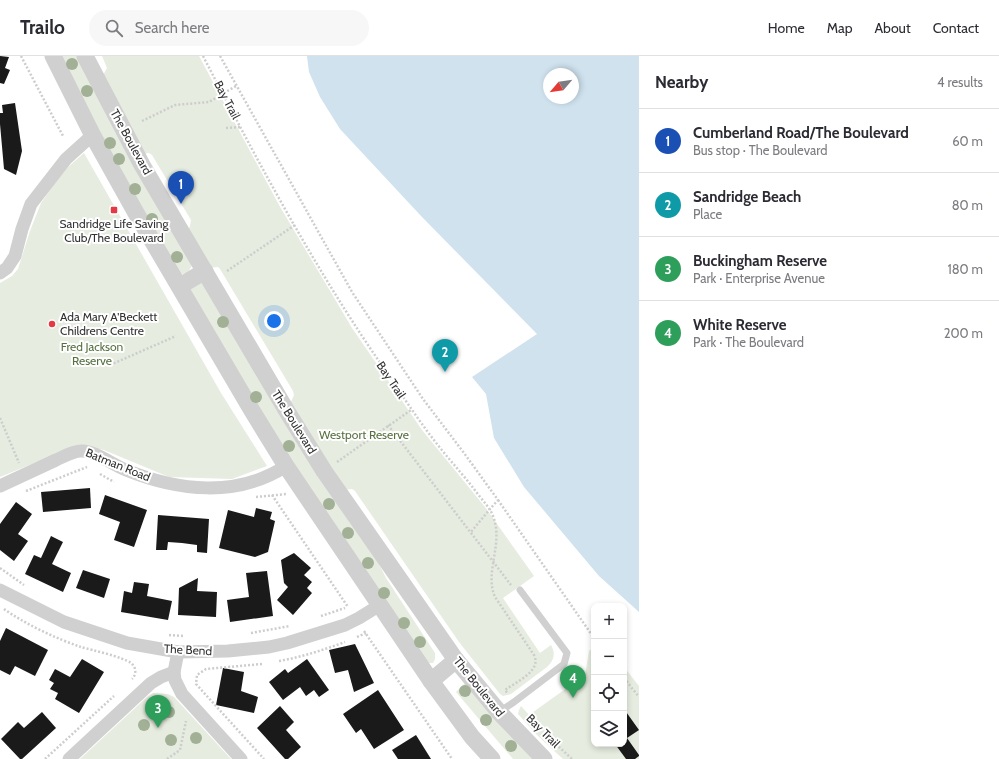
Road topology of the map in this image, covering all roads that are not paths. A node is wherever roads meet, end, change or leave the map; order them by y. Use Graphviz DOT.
graph roads {
  1 [pos="52,56"];
  2 [pos="85,56"];
  3 [pos="93,136"];
  4 [pos="205,271"];
  5 [pos="0,274"];
  6 [pos="180,286"];
  7 [pos="286,466"];
  8 [pos="0,486"];
  9 [pos="0,590"];
  10 [pos="518,590"];
  11 [pos="380,605"];
  12 [pos="178,652"];
  13 [pos="456,660"];
  14 [pos="174,672"];
  15 [pos="431,681"];
  16 [pos="499,712"];
  17 [pos="487,756"];
  18 [pos="69,759"];
  19 [pos="241,759"];
  20 [pos="544,759"];
  1 -- 3 [label="street"];
  2 -- 4 [label="street, The Boulevard"];
  3 -- 5 [label="street"];
  3 -- 6 [label="street"];
  4 -- 6 [label="street"];
  4 -- 13 [label="street, The Boulevard"];
  6 -- 7 [label="street"];
  7 -- 8 [label="street, Batman Road"];
  7 -- 11 [label="street"];
  9 -- 12 [label="street, The Bend"];
  10 -- 16 [label="lane"];
  11 -- 12 [label="street, The Bend"];
  11 -- 15 [label="street"];
  12 -- 14 [label="street"];
  13 -- 15 [label="street"];
  13 -- 16 [label="street, The Boulevard"];
  14 -- 18 [label="street"];
  14 -- 19 [label="street"];
  15 -- 17 [label="street"];
  16 -- 20 [label="street, The Boulevard"];
}
